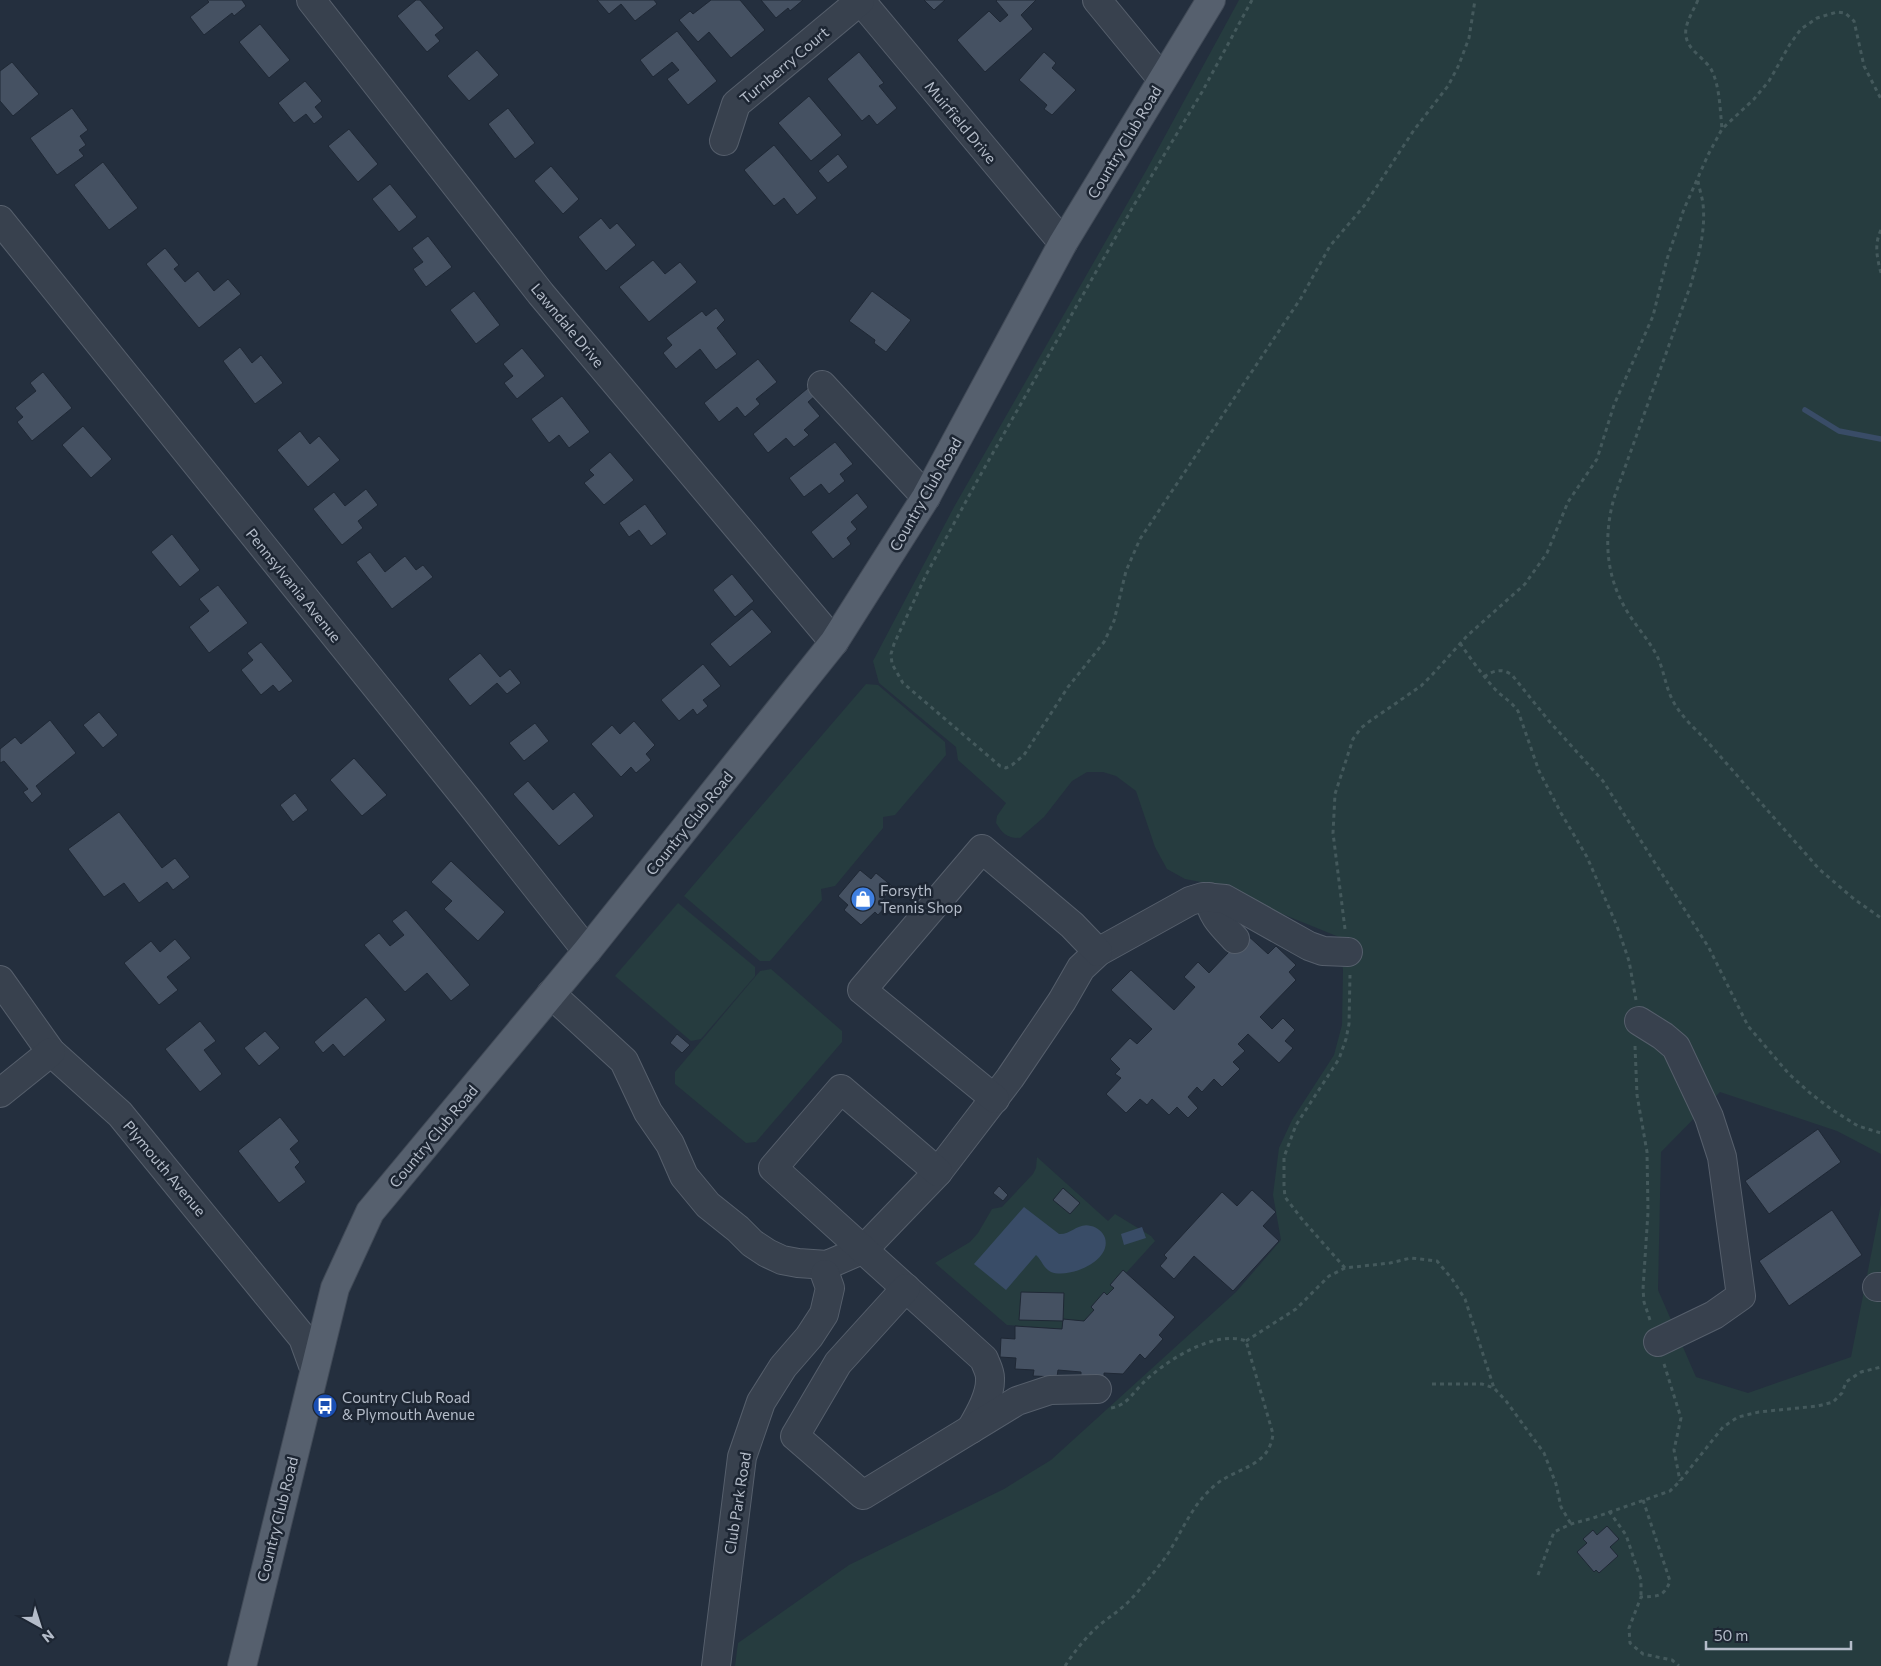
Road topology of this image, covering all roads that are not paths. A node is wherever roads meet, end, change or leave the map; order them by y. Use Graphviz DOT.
graph roads {
  1 [pos="311,0"];
  2 [pos="860,0"];
  3 [pos="1097,0"];
  4 [pos="1211,0"];
  5 [pos="1162,80"];
  6 [pos="724,140"];
  7 [pos="0,220"];
  8 [pos="1063,243"];
  9 [pos="822,385"];
  10 [pos="926,497"];
  11 [pos="834,642"];
  12 [pos="1210,897"];
  13 [pos="1235,939"];
  14 [pos="587,951"];
  15 [pos="1098,952"];
  16 [pos="1348,952"];
  17 [pos="0,980"];
  18 [pos="550,994"];
  19 [pos="1638,1022"];
  20 [pos="51,1052"];
  21 [pos="0,1093"];
  22 [pos="995,1099"];
  23 [pos="938,1172"];
  24 [pos="864,1249"];
  25 [pos="826,1269"];
  26 [pos="906,1288"];
  27 [pos="1658,1342"];
  28 [pos="314,1368"];
  29 [pos="1102,1399"];
  30 [pos="971,1429"];
  31 [pos="242,1666"];
  32 [pos="716,1666"];
  1 -- 11 [label="street, Lawndale Drive"];
  2 -- 6 [label="street, Turnberry Court"];
  2 -- 8 [label="street, Muirfield Drive"];
  3 -- 5 [label="street"];
  4 -- 5 [label="main road, Country Club Road"];
  5 -- 8 [label="main road, Country Club Road"];
  7 -- 14 [label="street, Pennsylvania Avenue"];
  8 -- 10 [label="main road, Country Club Road"];
  9 -- 10 [label="street"];
  10 -- 11 [label="main road, Country Club Road"];
  11 -- 14 [label="main road, Country Club Road"];
  12 -- 13 [label="street"];
  12 -- 15 [label="street"];
  12 -- 16 [label="street"];
  14 -- 18 [label="main road, Country Club Road"];
  15 -- 22 [label="street"];
  15 -- 22 [label="street"];
  17 -- 20 [label="street, Plymouth Avenue"];
  18 -- 25 [label="street"];
  18 -- 28 [label="main road, Country Club Road"];
  19 -- 27 [label="street"];
  20 -- 21 [label="street"];
  20 -- 28 [label="street, Plymouth Avenue"];
  22 -- 23 [label="street"];
  23 -- 24 [label="street"];
  23 -- 24 [label="street"];
  24 -- 25 [label="street"];
  24 -- 26 [label="street"];
  25 -- 32 [label="street, Club Park Road"];
  26 -- 30 [label="street"];
  26 -- 30 [label="street"];
  28 -- 31 [label="main road, Country Club Road"];
  29 -- 30 [label="street"];
}
